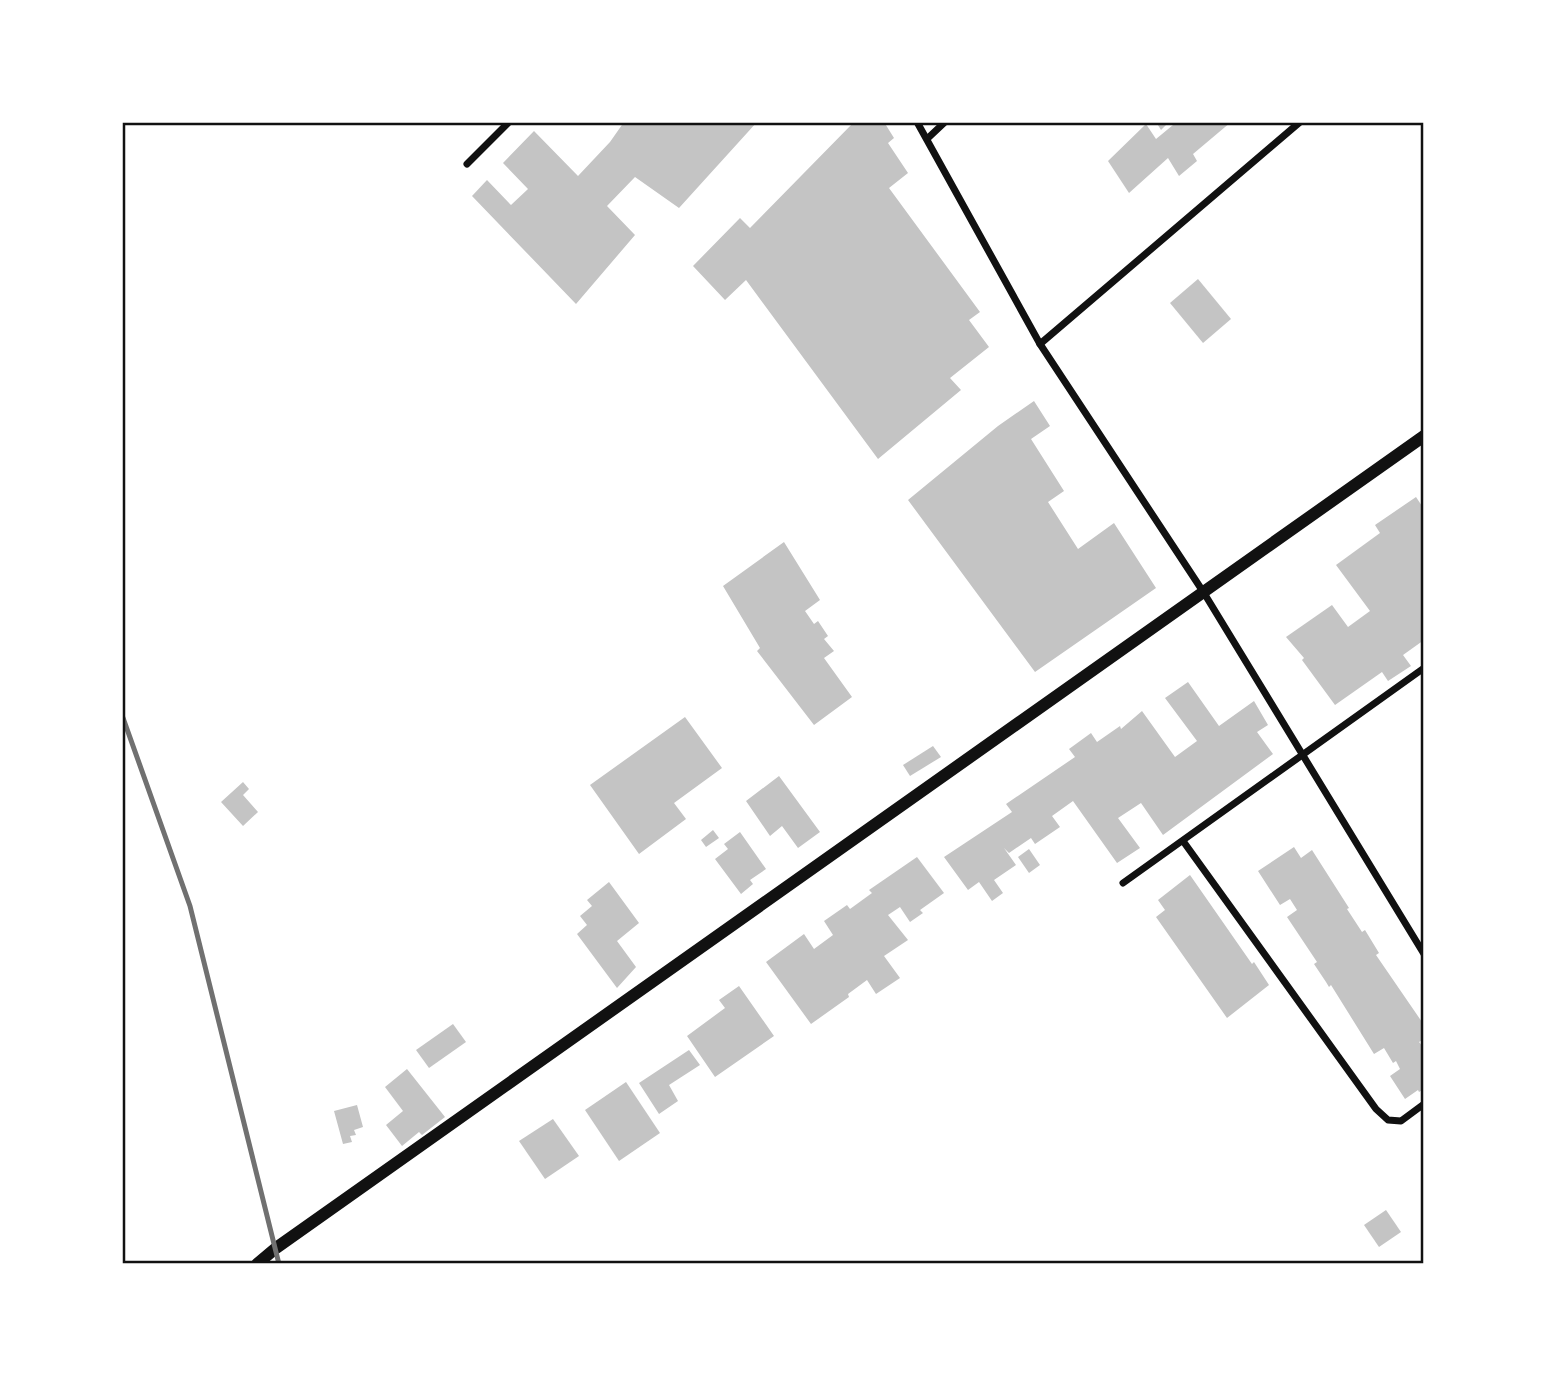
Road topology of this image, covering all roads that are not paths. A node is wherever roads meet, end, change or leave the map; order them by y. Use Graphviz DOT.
graph roads {
  1 [pos="509,122"];
  2 [pos="917,122"];
  3 [pos="944,122"];
  4 [pos="1300,122"];
  5 [pos="928,138"];
  6 [pos="467,164"];
  7 [pos="1040,344"];
  8 [pos="1423,436"];
  9 [pos="1203,593"];
  10 [pos="1423,668"];
  11 [pos="1304,755"];
  12 [pos="1183,841"];
  13 [pos="1123,883"];
  14 [pos="1423,954"];
  15 [pos="1423,1104"];
  16 [pos="257,1264"];
  1 -- 6 [label="street"];
  2 -- 5 [label="street"];
  3 -- 5 [label="street"];
  4 -- 7 [label="street"];
  5 -- 7 [label="street"];
  7 -- 9 [label="street"];
  8 -- 9 [label="street"];
  9 -- 11 [label="street"];
  9 -- 16 [label="street"];
  10 -- 11 [label="street"];
  11 -- 12 [label="street"];
  11 -- 14 [label="street"];
  12 -- 13 [label="street"];
  12 -- 15 [label="street"];
}
